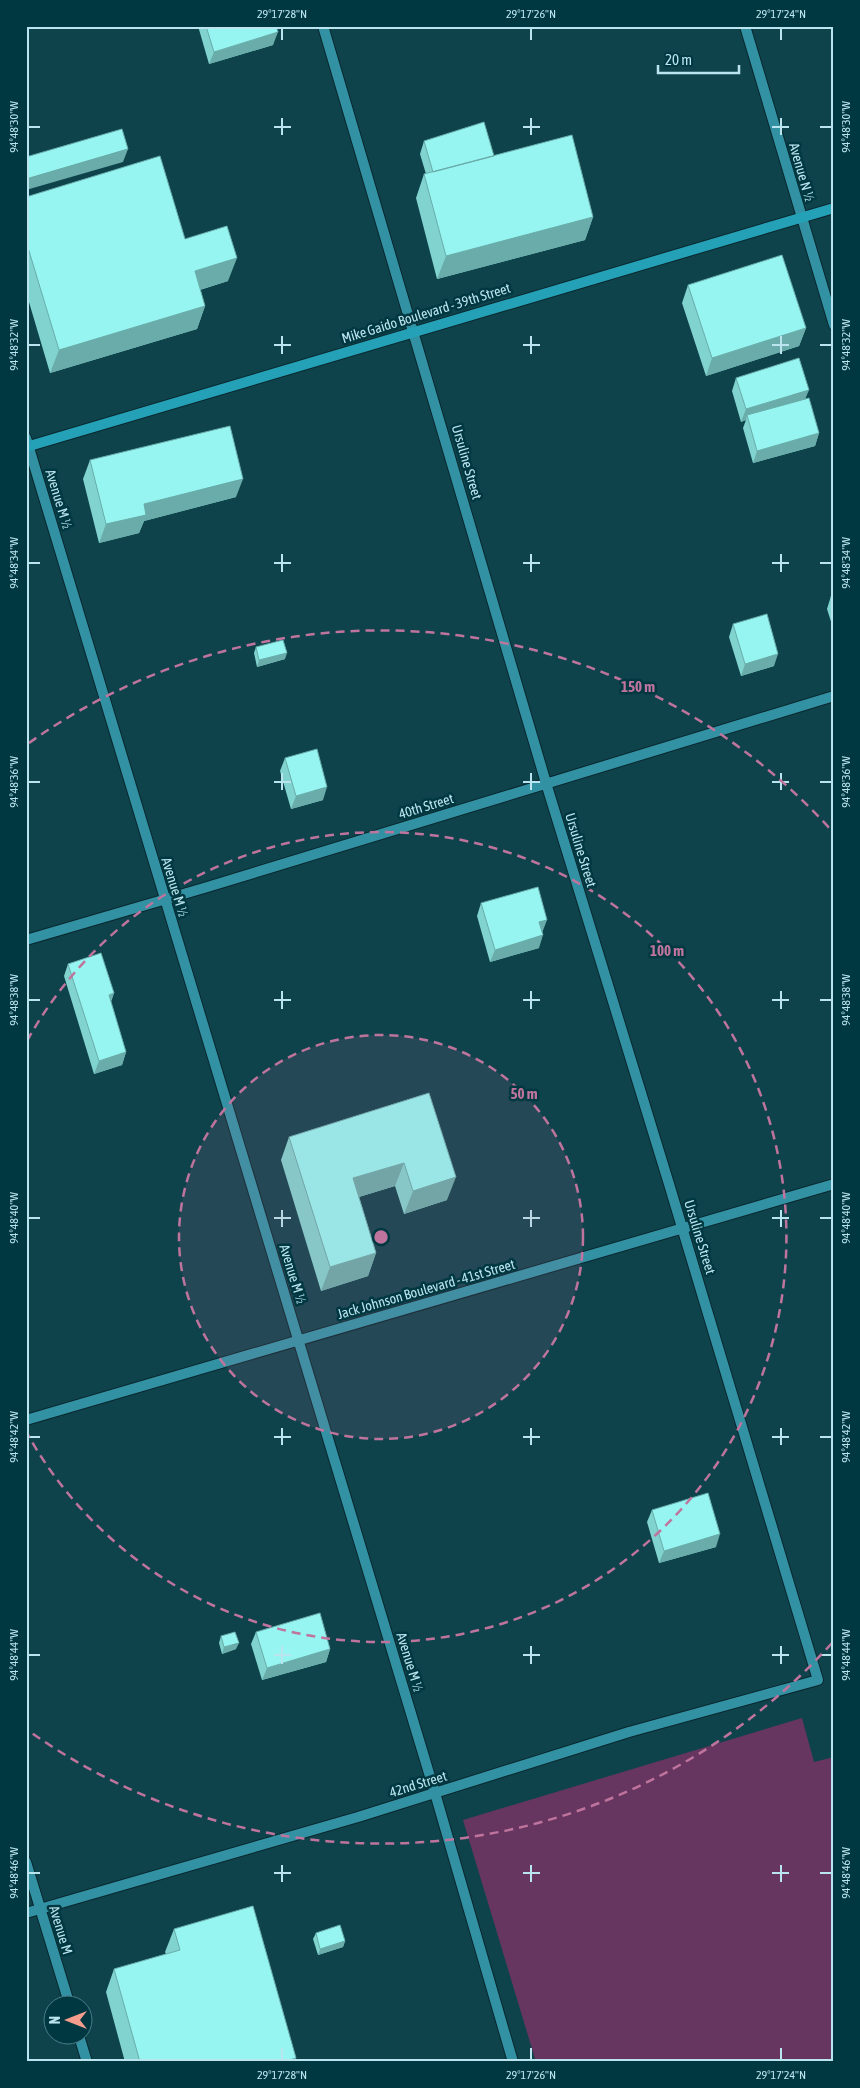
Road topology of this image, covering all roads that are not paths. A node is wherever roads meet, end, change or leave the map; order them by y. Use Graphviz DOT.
graph roads {
  1 [pos="323,26"];
  2 [pos="745,26"];
  3 [pos="834,208"];
  4 [pos="801,218"];
  5 [pos="834,325"];
  6 [pos="414,331"];
  7 [pos="27,444"];
  8 [pos="834,696"];
  9 [pos="546,783"];
  10 [pos="164,900"];
  11 [pos="26,940"];
  12 [pos="834,1184"];
  13 [pos="683,1228"];
  14 [pos="298,1340"];
  15 [pos="26,1420"];
  16 [pos="818,1680"];
  17 [pos="435,1793"];
  18 [pos="26,1862"];
  19 [pos="41,1909"];
  20 [pos="26,1913"];
  21 [pos="67,1996"];
  22 [pos="82,2046"];
  23 [pos="87,2062"];
  24 [pos="513,2062"];
  1 -- 6 [label="street, Ursuline Street"];
  2 -- 4 [label="street, Avenue N ½"];
  3 -- 4 [label="main road, Mike Gaido Boulevard - 39th Street"];
  4 -- 5 [label="street, Avenue N ½"];
  4 -- 6 [label="main road, Mike Gaido Boulevard - 39th Street"];
  6 -- 7 [label="main road, Mike Gaido Boulevard - 39th Street"];
  6 -- 9 [label="street, Ursuline Street"];
  7 -- 10 [label="street, Avenue M ½"];
  8 -- 9 [label="street, 40th Street"];
  9 -- 10 [label="street, 40th Street"];
  9 -- 13 [label="street, Ursuline Street"];
  10 -- 11 [label="street, 40th Street"];
  10 -- 14 [label="street, Avenue M ½"];
  12 -- 13 [label="street, Jack Johnson Boulevard - 41st Street"];
  13 -- 14 [label="street, Jack Johnson Boulevard - 41st Street"];
  13 -- 16 [label="street, Ursuline Street"];
  14 -- 15 [label="street, Jack Johnson Boulevard - 41st Street"];
  14 -- 17 [label="street, Avenue M ½"];
  16 -- 17 [label="street, 42nd Street"];
  17 -- 19 [label="street, 42nd Street"];
  17 -- 24 [label="street, Avenue M ½"];
  18 -- 19 [label="street, Avenue M"];
  19 -- 20 [label="street, 42nd Street"];
  19 -- 21 [label="street, Avenue M"];
  22 -- 23 [label="street"];
}
